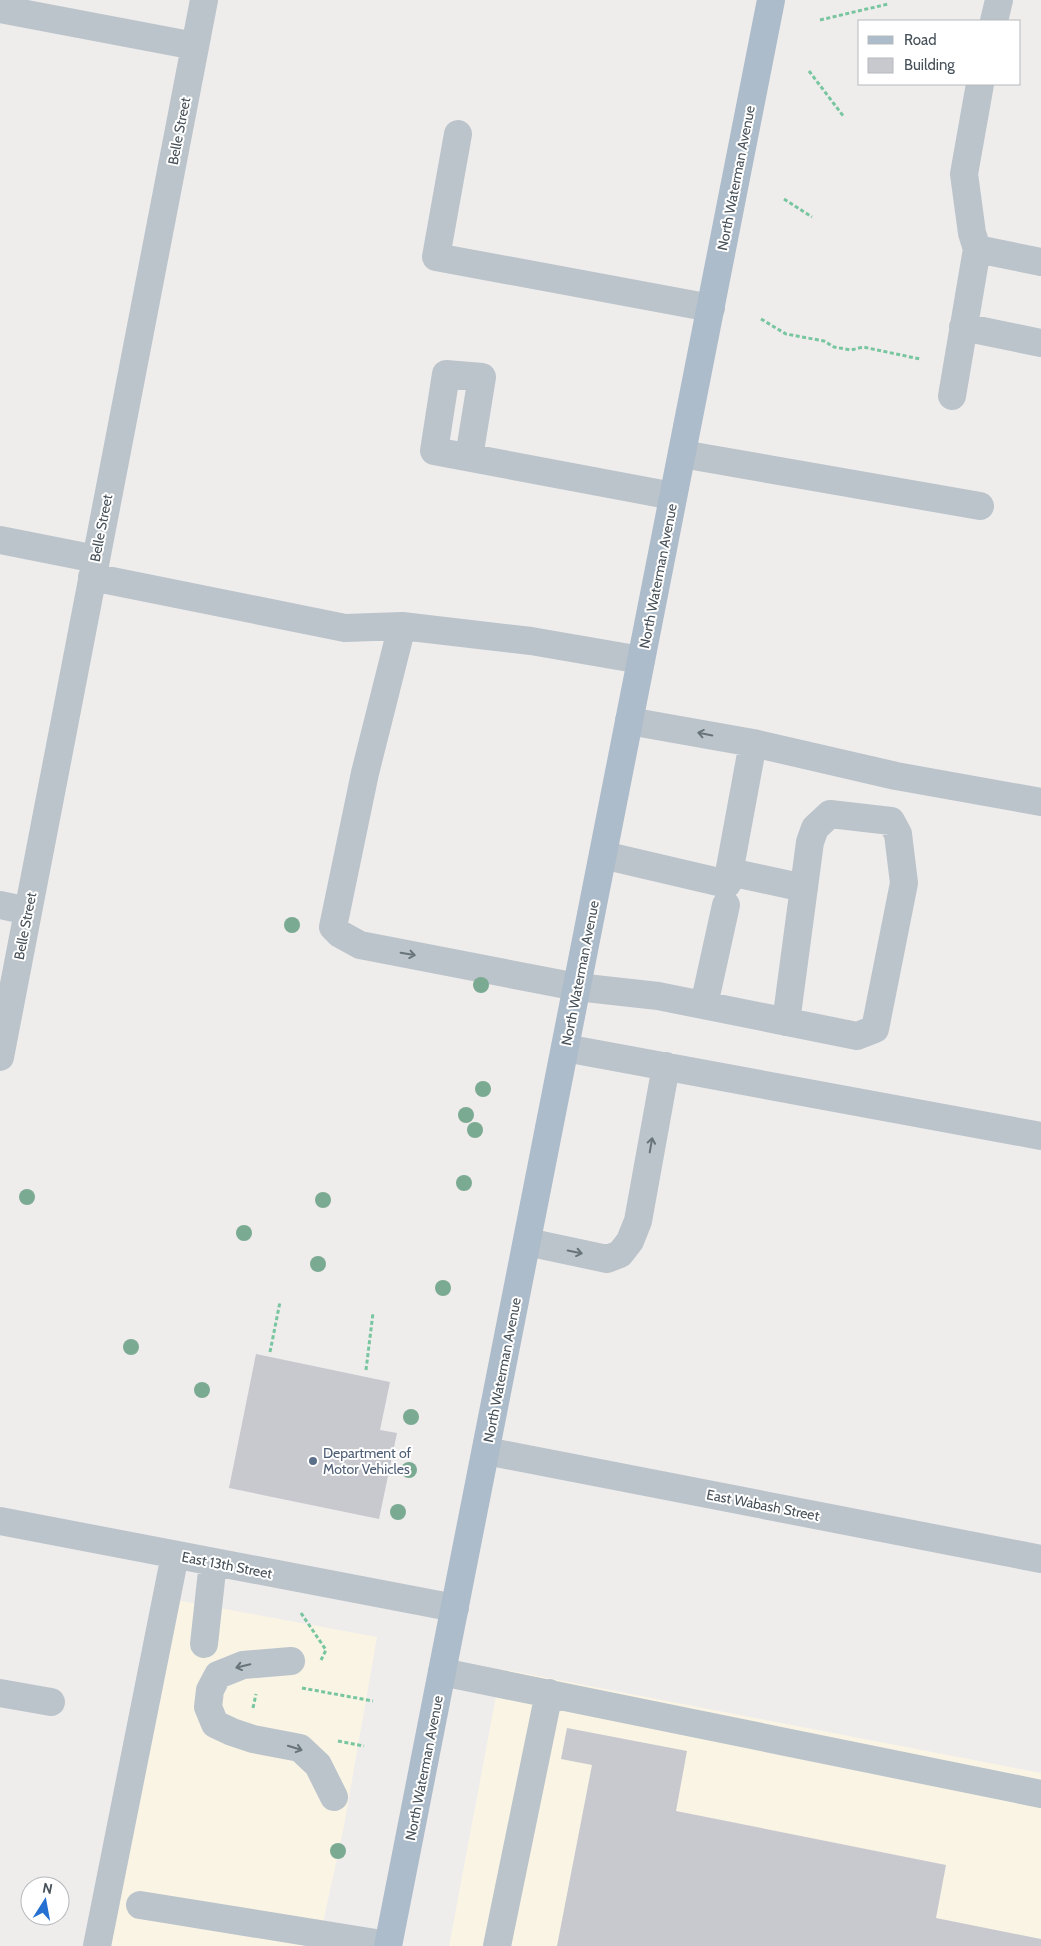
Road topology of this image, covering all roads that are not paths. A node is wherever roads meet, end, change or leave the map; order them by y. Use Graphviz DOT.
graph roads {
  1 [pos="204,0"];
  2 [pos="771,0"];
  3 [pos="999,0"];
  4 [pos="0,9"];
  5 [pos="994,20"];
  6 [pos="195,46"];
  7 [pos="980,85"];
  8 [pos="458,134"];
  9 [pos="977,249"];
  10 [pos="1041,262"];
  11 [pos="710,308"];
  12 [pos="963,327"];
  13 [pos="1041,343"];
  14 [pos="952,396"];
  15 [pos="682,454"];
  16 [pos="469,458"];
  17 [pos="674,496"];
  18 [pos="980,506"];
  19 [pos="0,540"];
  20 [pos="94,568"];
  21 [pos="402,626"];
  22 [pos="641,660"];
  23 [pos="629,721"];
  24 [pos="753,743"];
  25 [pos="1041,802"];
  26 [pos="603,855"];
  27 [pos="730,872"];
  28 [pos="804,888"];
  29 [pos="0,905"];
  30 [pos="726,905"];
  31 [pos="28,911"];
  32 [pos="577,987"];
  33 [pos="704,1005"];
  34 [pos="786,1022"];
  35 [pos="565,1048"];
  36 [pos="0,1057"];
  37 [pos="666,1066"];
  38 [pos="1041,1136"];
  39 [pos="527,1242"];
  40 [pos="486,1451"];
  41 [pos="0,1521"];
  42 [pos="175,1555"];
  43 [pos="1041,1559"];
  44 [pos="213,1562"];
  45 [pos="455,1608"];
  46 [pos="204,1644"];
  47 [pos="442,1672"];
  48 [pos="293,1674"];
  49 [pos="0,1693"];
  50 [pos="549,1693"];
  51 [pos="51,1702"];
  52 [pos="1041,1794"];
  53 [pos="334,1797"];
  54 [pos="140,1905"];
  55 [pos="388,1945"];
  56 [pos="97,1946"];
  57 [pos="497,1946"];
  1 -- 6 [label="street, Belle Street"];
  2 -- 11 [label="main road, North Waterman Avenue"];
  3 -- 5 [label="street"];
  4 -- 6 [label="street"];
  6 -- 20 [label="street, Belle Street"];
  7 -- 9 [label="street"];
  8 -- 11 [label="street"];
  9 -- 10 [label="street"];
  9 -- 12 [label="street"];
  11 -- 15 [label="main road, North Waterman Avenue"];
  12 -- 13 [label="street"];
  12 -- 14 [label="street"];
  15 -- 17 [label="main road, North Waterman Avenue"];
  15 -- 18 [label="street"];
  16 -- 17 [label="street"];
  17 -- 22 [label="main road, North Waterman Avenue"];
  19 -- 20 [label="street"];
  20 -- 21 [label="street"];
  20 -- 31 [label="street, Belle Street"];
  21 -- 22 [label="street"];
  21 -- 32 [label="street, one-way"];
  22 -- 23 [label="main road, North Waterman Avenue"];
  24 -- 23 [label="street, one-way"];
  23 -- 26 [label="main road, North Waterman Avenue"];
  24 -- 25 [label="street"];
  24 -- 27 [label="street"];
  26 -- 27 [label="street"];
  26 -- 32 [label="main road, North Waterman Avenue"];
  27 -- 28 [label="street"];
  28 -- 34 [label="street"];
  28 -- 34 [label="street"];
  29 -- 31 [label="street"];
  30 -- 33 [label="street"];
  31 -- 36 [label="street, Belle Street"];
  32 -- 33 [label="street"];
  32 -- 35 [label="main road, North Waterman Avenue"];
  33 -- 34 [label="street"];
  35 -- 37 [label="street"];
  35 -- 39 [label="main road, North Waterman Avenue"];
  37 -- 38 [label="street"];
  39 -- 37 [label="street, one-way"];
  39 -- 40 [label="main road, North Waterman Avenue"];
  40 -- 43 [label="street, East Wabash Street"];
  40 -- 45 [label="main road, North Waterman Avenue"];
  41 -- 42 [label="street, East 13th Street"];
  42 -- 44 [label="street, East 13th Street"];
  42 -- 56 [label="street"];
  44 -- 45 [label="street, East 13th Street"];
  44 -- 46 [label="street"];
  45 -- 47 [label="main road, North Waterman Avenue"];
  47 -- 50 [label="street"];
  47 -- 55 [label="main road, North Waterman Avenue"];
  48 -- 53 [label="street, one-way"];
  49 -- 51 [label="street"];
  50 -- 52 [label="street"];
  50 -- 57 [label="street"];
  54 -- 55 [label="street"];
}
